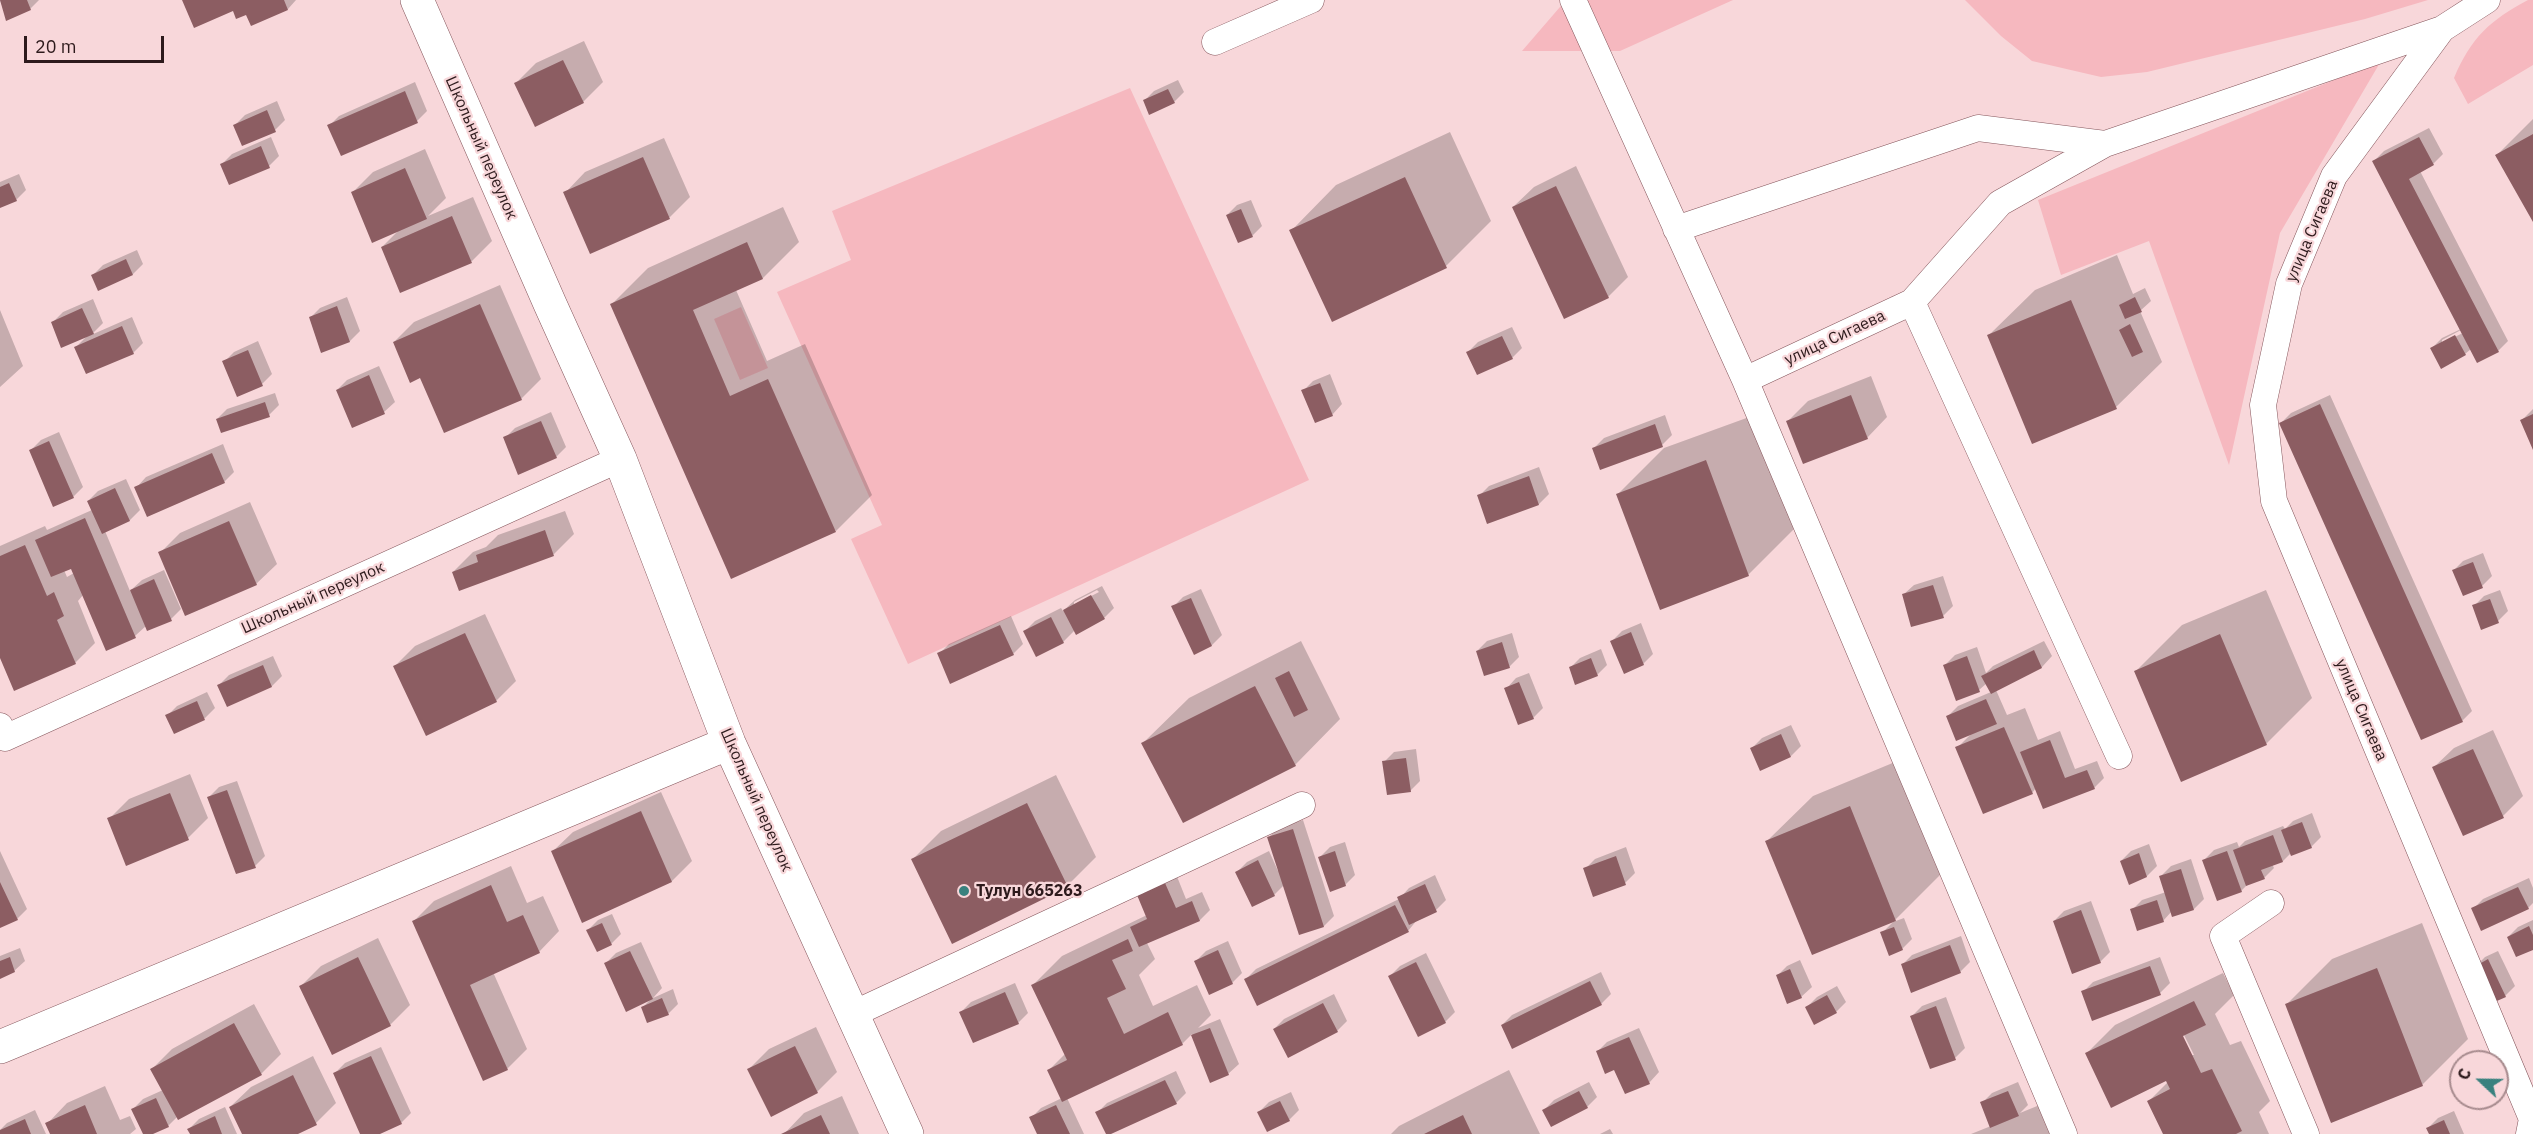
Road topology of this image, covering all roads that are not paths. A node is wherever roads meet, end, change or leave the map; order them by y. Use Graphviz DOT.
graph roads {
  1 [pos="417,0"];
  2 [pos="1311,0"];
  3 [pos="1573,0"];
  4 [pos="2487,0"];
  5 [pos="2442,29"];
  6 [pos="1215,42"];
  7 [pos="2105,144"];
  8 [pos="1676,229"];
  9 [pos="1912,302"];
  10 [pos="1745,380"];
  11 [pos="620,459"];
  12 [pos="3,732"];
  13 [pos="729,743"];
  14 [pos="2119,756"];
  15 [pos="1302,805"];
  16 [pos="2271,903"];
  17 [pos="853,1014"];
  18 [pos="0,1047"];
  19 [pos="907,1134"];
  20 [pos="2064,1134"];
  21 [pos="2306,1134"];
  22 [pos="2529,1134"];
  1 -- 11 [label="street, Школьный переулок"];
  2 -- 6 [label="lane"];
  3 -- 8 [label="lane"];
  4 -- 5 [label="lane"];
  5 -- 7 [label="lane, улица Сигаева"];
  5 -- 22 [label="lane, улица Сигаева"];
  7 -- 8 [label="lane"];
  7 -- 9 [label="lane, улица Сигаева"];
  8 -- 10 [label="lane"];
  9 -- 10 [label="lane, улица Сигаева"];
  9 -- 14 [label="lane"];
  10 -- 20 [label="lane"];
  11 -- 12 [label="lane, Школьный переулок"];
  11 -- 13 [label="street, Школьный переулок"];
  13 -- 17 [label="street, Школьный переулок"];
  13 -- 18 [label="street"];
  15 -- 17 [label="lane"];
  16 -- 21 [label="lane"];
  17 -- 19 [label="street, Школьный переулок"];
}
